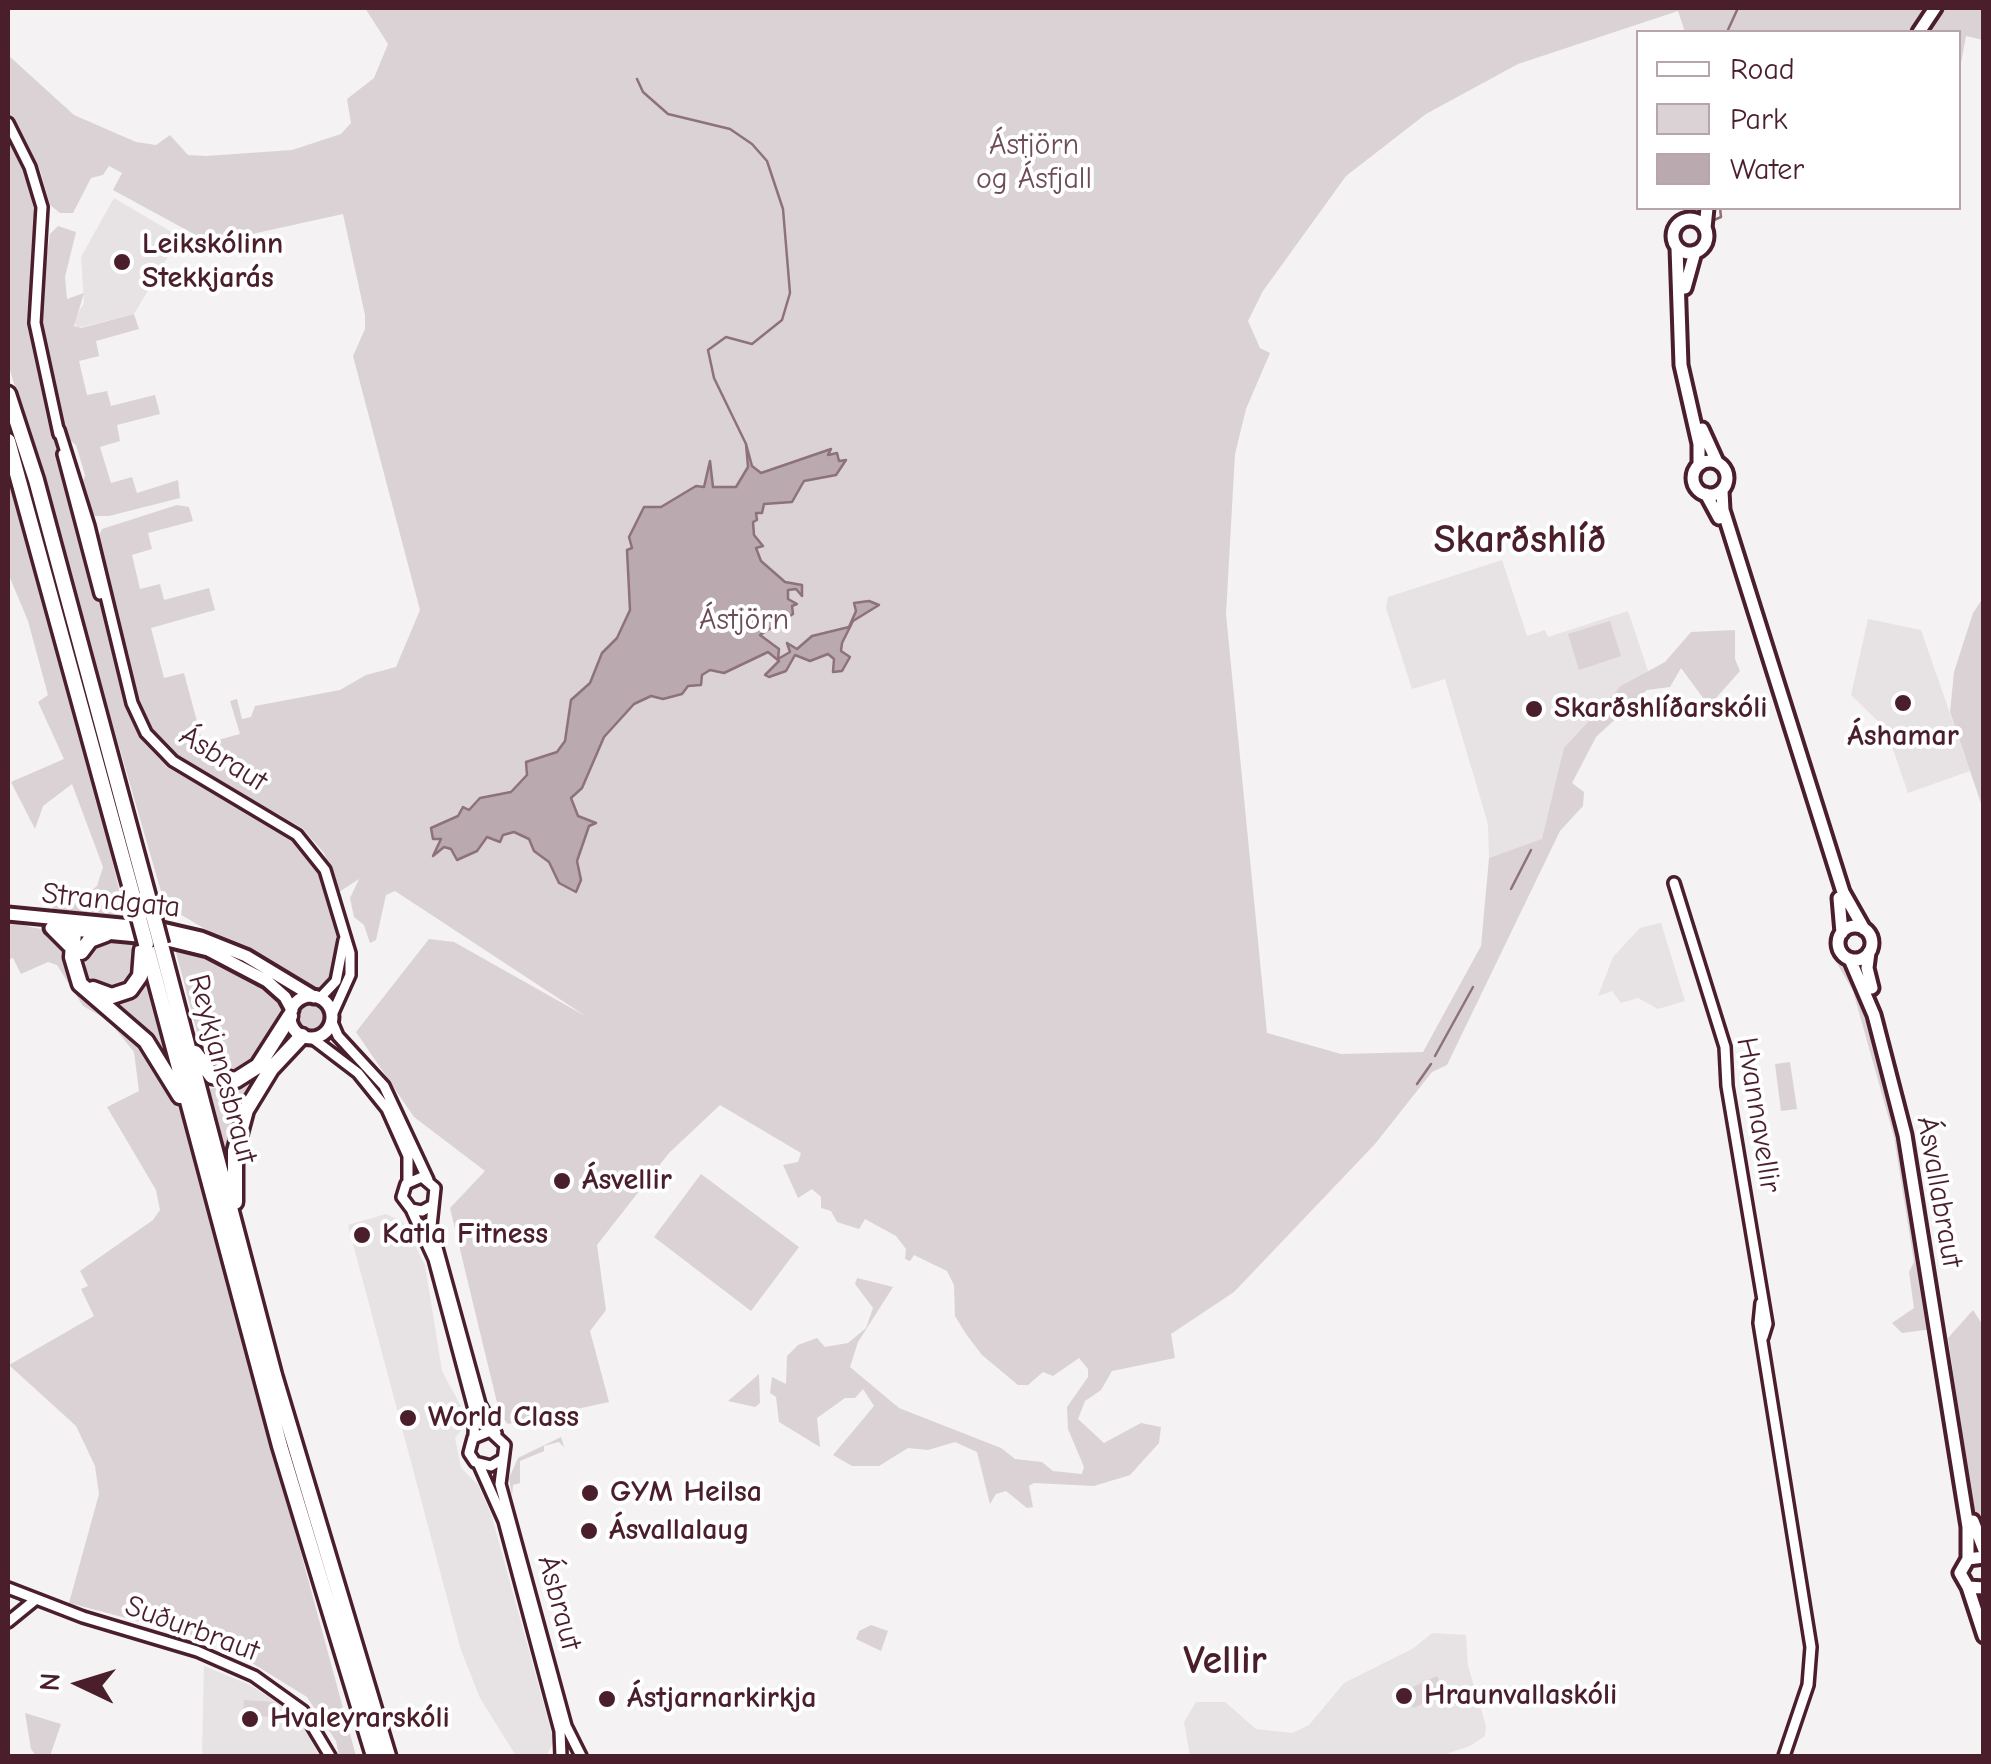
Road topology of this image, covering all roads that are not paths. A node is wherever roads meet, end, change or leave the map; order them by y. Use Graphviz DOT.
graph roads {
  1 [pos="1938,8"];
  2 [pos="1924,30"];
  3 [pos="8,122"];
  4 [pos="1692,210"];
  5 [pos="1707,210"];
  6 [pos="1682,220"];
  7 [pos="1706,228"];
  8 [pos="1677,248"];
  9 [pos="1696,252"];
  10 [pos="8,394"];
  11 [pos="8,441"];
  12 [pos="1717,462"];
  13 [pos="1698,465"];
  14 [pos="1722,491"];
  15 [pos="1706,494"];
  16 [pos="1674,882"];
  17 [pos="145,914"];
  18 [pos="8,916"];
  19 [pos="54,929"];
  20 [pos="1864,929"];
  21 [pos="344,930"];
  22 [pos="1842,933"];
  23 [pos="106,934"];
  24 [pos="78,938"];
  25 [pos="148,941"];
  26 [pos="1870,952"];
  27 [pos="1850,959"];
  28 [pos="317,997"];
  29 [pos="291,1014"];
  30 [pos="332,1018"];
  31 [pos="181,1022"];
  32 [pos="307,1037"];
  33 [pos="194,1123"];
  34 [pos="428,1180"];
  35 [pos="408,1182"];
  36 [pos="433,1205"];
  37 [pos="410,1209"];
  38 [pos="238,1233"];
  39 [pos="496,1433"];
  40 [pos="472,1438"];
  41 [pos="501,1460"];
  42 [pos="479,1465"];
  43 [pos="1984,1554"];
  44 [pos="1968,1559"];
  45 [pos="1968,1587"];
  46 [pos="8,1588"];
  47 [pos="1984,1588"];
  48 [pos="36,1600"];
  49 [pos="8,1622"];
  50 [pos="1984,1636"];
  51 [pos="330,1756"];
  52 [pos="374,1756"];
  53 [pos="388,1756"];
  54 [pos="563,1756"];
  55 [pos="581,1756"];
  56 [pos="1784,1756"];
  1 -- 2 [label="main road"];
  3 -- 21 [label="street, Ásbraut"];
  4 -- 6 [label="main road"];
  5 -- 7 [label="main road"];
  6 -- 7 [label="main road"];
  6 -- 8 [label="main road"];
  7 -- 9 [label="main road"];
  8 -- 9 [label="main road"];
  8 -- 13 [label="main road"];
  9 -- 12 [label="main road"];
  10 -- 17 [label="highway, Reykjanesbraut"];
  11 -- 17 [label="highway, Reykjanesbraut"];
  12 -- 13 [label="main road"];
  12 -- 14 [label="main road"];
  13 -- 15 [label="main road"];
  14 -- 15 [label="main road"];
  14 -- 20 [label="main road"];
  15 -- 22 [label="main road"];
  16 -- 56 [label="street, Hvannavellir"];
  17 -- 25 [label="highway, Reykjanesbraut, bridge"];
  17 -- 25 [label="highway, Reykjanesbraut, bridge"];
  18 -- 19 [label="main road, Strandgata"];
  18 -- 24 [label="main road, Strandgata"];
  19 -- 24 [label="highway"];
  20 -- 22 [label="main road"];
  20 -- 26 [label="main road"];
  21 -- 28 [label="street, Ásbraut"];
  21 -- 30 [label="street, Ásbraut"];
  22 -- 27 [label="main road"];
  23 -- 24 [label="highway"];
  23 -- 29 [label="main road, Strandgata"];
  24 -- 25 [label="highway"];
  24 -- 28 [label="main road, Strandgata"];
  24 -- 33 [label="highway"];
  25 -- 31 [label="highway, Reykjanesbraut"];
  25 -- 33 [label="highway, Reykjanesbraut"];
  26 -- 27 [label="main road"];
  26 -- 43 [label="main road, Ásvallabraut"];
  27 -- 44 [label="main road, Ásvallabraut"];
  28 -- 29 [label="main road"];
  28 -- 30 [label="main road"];
  29 -- 31 [label="highway"];
  29 -- 32 [label="main road"];
  30 -- 32 [label="main road"];
  30 -- 34 [label="street"];
  31 -- 38 [label="highway, Reykjanesbraut"];
  32 -- 35 [label="street"];
  32 -- 38 [label="highway"];
  33 -- 52 [label="highway, Reykjanesbraut"];
  34 -- 35 [label="street"];
  34 -- 36 [label="street"];
  35 -- 37 [label="street"];
  36 -- 37 [label="street"];
  36 -- 39 [label="street"];
  37 -- 40 [label="street"];
  38 -- 53 [label="highway, Reykjanesbraut"];
  39 -- 40 [label="street"];
  39 -- 41 [label="street"];
  40 -- 42 [label="street"];
  41 -- 42 [label="street"];
  41 -- 55 [label="street, Ásbraut"];
  42 -- 54 [label="street, Ásbraut"];
  43 -- 44 [label="main road"];
  44 -- 45 [label="main road, Ásvallabraut"];
  45 -- 47 [label="main road"];
  45 -- 50 [label="main road"];
  46 -- 48 [label="street, Suðurbraut"];
  48 -- 49 [label="street"];
  48 -- 51 [label="street, Suðurbraut"];
  54 -- 55 [label="street"];
}
